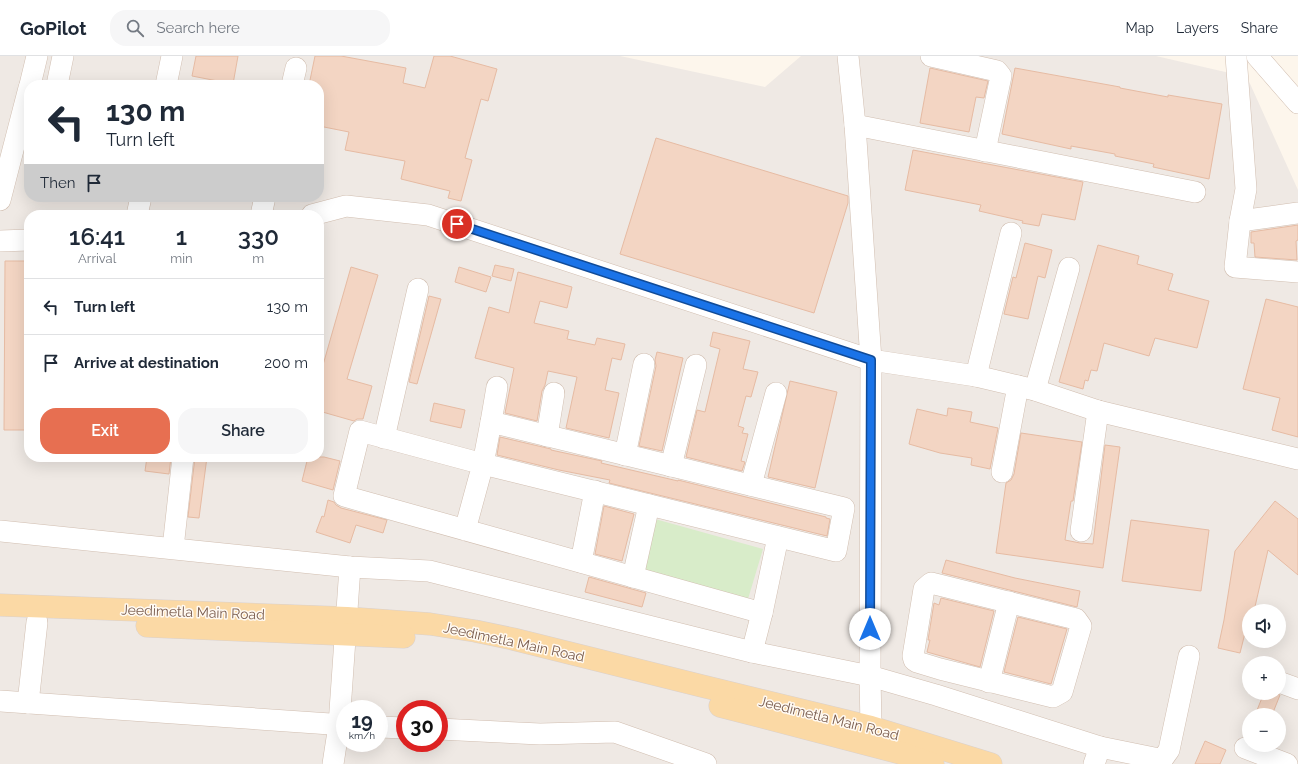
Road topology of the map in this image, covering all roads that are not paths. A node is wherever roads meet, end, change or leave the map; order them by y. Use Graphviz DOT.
graph roads {
  1 [pos="37,56"];
  2 [pos="63,56"];
  3 [pos="172,56"];
  4 [pos="848,56"];
  5 [pos="931,56"];
  6 [pos="1236,56"];
  7 [pos="1257,56"];
  8 [pos="31,80"];
  9 [pos="58,80"];
  10 [pos="167,80"];
  11 [pos="1298,103"];
  12 [pos="24,107"];
  13 [pos="855,125"];
  14 [pos="985,151"];
  15 [pos="1194,192"];
  16 [pos="0,200"];
  17 [pos="324,212"];
  18 [pos="1298,213"];
  19 [pos="1240,221"];
  20 [pos="1011,233"];
  21 [pos="24,240"];
  22 [pos="0,241"];
  23 [pos="1069,268"];
  24 [pos="1298,272"];
  25 [pos="418,289"];
  26 [pos="871,360"];
  27 [pos="644,364"];
  28 [pos="696,365"];
  29 [pos="976,376"];
  30 [pos="497,387"];
  31 [pos="1027,388"];
  32 [pos="554,393"];
  33 [pos="776,393"];
  34 [pos="1098,411"];
  35 [pos="491,422"];
  36 [pos="547,436"];
  37 [pos="384,438"];
  38 [pos="625,455"];
  39 [pos="1298,459"];
  40 [pos="182,462"];
  41 [pos="483,464"];
  42 [pos="671,466"];
  43 [pos="1002,472"];
  44 [pos="751,485"];
  45 [pos="595,491"];
  46 [pos="649,505"];
  47 [pos="465,530"];
  48 [pos="1081,530"];
  49 [pos="0,531"];
  50 [pos="778,536"];
  51 [pos="173,548"];
  52 [pos="581,562"];
  53 [pos="350,567"];
  54 [pos="633,577"];
  55 [pos="1009,602"];
  56 [pos="0,605"];
  57 [pos="762,613"];
  58 [pos="0,620"];
  59 [pos="37,622"];
  60 [pos="346,626"];
  61 [pos="752,652"];
  62 [pos="1189,656"];
  63 [pos="940,669"];
  64 [pos="870,676"];
  65 [pos="989,682"];
  66 [pos="1286,685"];
  67 [pos="1298,690"];
  68 [pos="936,695"];
  69 [pos="343,700"];
  70 [pos="0,701"];
  71 [pos="28,703"];
  72 [pos="336,725"];
  73 [pos="871,727"];
  74 [pos="448,729"];
  75 [pos="336,752"];
  76 [pos="1256,752"];
  77 [pos="1097,755"];
  78 [pos="902,759"];
  79 [pos="334,764"];
  80 [pos="706,764"];
  81 [pos="933,764"];
  82 [pos="991,764"];
  83 [pos="1287,764"];
  1 -- 8 [label="street"];
  2 -- 9 [label="street"];
  3 -- 10 [label="street"];
  4 -- 13 [label="street"];
  5 -- 14 [label="street"];
  6 -- 19 [label="street"];
  7 -- 11 [label="street"];
  12 -- 16 [label="street"];
  13 -- 14 [label="street"];
  13 -- 26 [label="street"];
  14 -- 15 [label="street"];
  17 -- 26 [label="street"];
  18 -- 19 [label="street"];
  19 -- 24 [label="street"];
  20 -- 29 [label="street"];
  21 -- 22 [label="street"];
  23 -- 31 [label="street"];
  25 -- 37 [label="street"];
  26 -- 29 [label="street"];
  26 -- 64 [label="street"];
  27 -- 38 [label="street"];
  28 -- 42 [label="street"];
  29 -- 31 [label="street"];
  30 -- 35 [label="street"];
  31 -- 34 [label="street"];
  31 -- 43 [label="street"];
  32 -- 36 [label="street"];
  33 -- 44 [label="street"];
  34 -- 39 [label="street"];
  34 -- 48 [label="street"];
  35 -- 36 [label="street"];
  35 -- 41 [label="street"];
  36 -- 38 [label="street"];
  37 -- 41 [label="street"];
  37 -- 47 [label="street"];
  38 -- 42 [label="street"];
  40 -- 51 [label="street"];
  41 -- 45 [label="street"];
  41 -- 47 [label="street"];
  42 -- 44 [label="street"];
  44 -- 50 [label="street"];
  45 -- 46 [label="street"];
  45 -- 52 [label="street"];
  46 -- 50 [label="street"];
  46 -- 54 [label="street"];
  47 -- 52 [label="street"];
  49 -- 51 [label="street"];
  50 -- 57 [label="street"];
  51 -- 53 [label="street"];
  52 -- 54 [label="street"];
  53 -- 60 [label="street"];
  53 -- 61 [label="street"];
  54 -- 57 [label="street"];
  55 -- 63 [label="street"];
  55 -- 65 [label="street"];
  55 -- 65 [label="street"];
  56 -- 60 [label="main road, Jeedimetla Main Road"];
  57 -- 61 [label="street"];
  58 -- 59 [label="main road, Jeedimetla Main Road"];
  59 -- 60 [label="main road, Jeedimetla Main Road"];
  59 -- 71 [label="street"];
  60 -- 69 [label="street"];
  60 -- 73 [label="main road, Jeedimetla Main Road"];
  60 -- 78 [label="main road, Jeedimetla Main Road"];
  61 -- 64 [label="street"];
  62 -- 77 [label="street"];
  63 -- 65 [label="street"];
  63 -- 68 [label="street"];
  64 -- 68 [label="street"];
  64 -- 73 [label="street"];
  66 -- 67 [label="street"];
  68 -- 77 [label="street"];
  70 -- 71 [label="street"];
  71 -- 72 [label="street"];
  73 -- 82 [label="main road, Jeedimetla Main Road"];
  74 -- 80 [label="street"];
  75 -- 79 [label="street"];
  76 -- 83 [label="street"];
  78 -- 81 [label="main road, Jeedimetla Main Road"];
}
